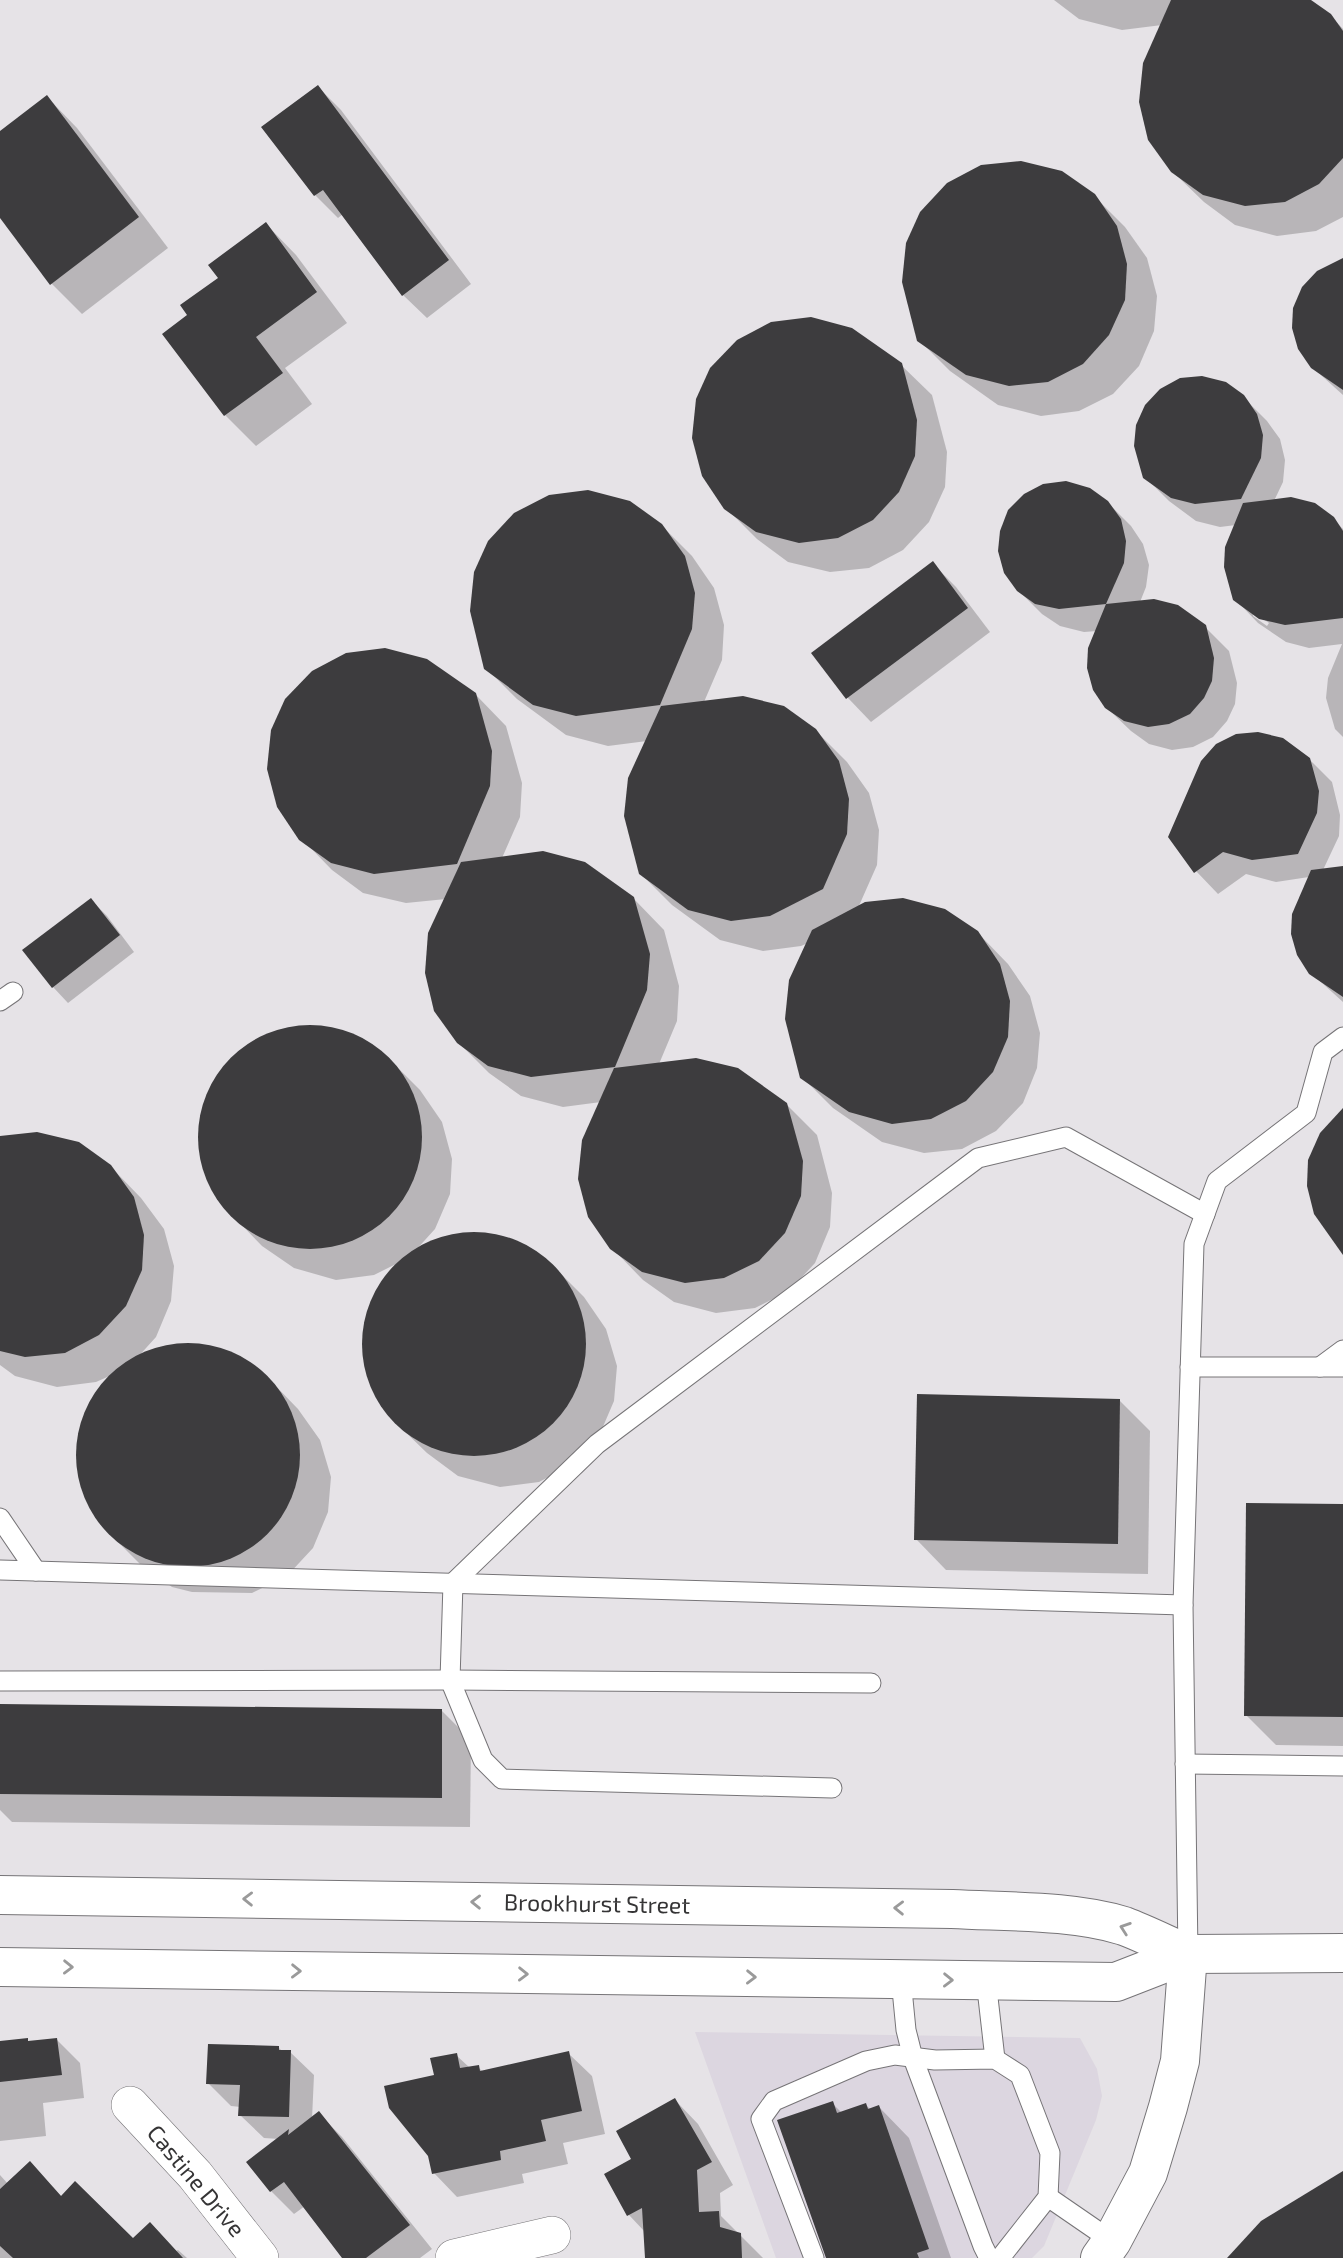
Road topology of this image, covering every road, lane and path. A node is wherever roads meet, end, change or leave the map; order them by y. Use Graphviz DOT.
graph roads {
  1 [pos="1343,1037"];
  2 [pos="1205,1214"];
  3 [pos="1343,1350"];
  4 [pos="1190,1367"];
  5 [pos="1321,1367"];
  6 [pos="1343,1367"];
  7 [pos="0,1518"];
  8 [pos="0,1570"];
  9 [pos="36,1571"];
  10 [pos="453,1583"];
  11 [pos="1183,1605"];
  12 [pos="450,1680"];
  13 [pos="0,1681"];
  14 [pos="871,1683"];
  15 [pos="1185,1764"];
  16 [pos="1343,1766"];
  17 [pos="832,1788"];
  18 [pos="0,1895"];
  19 [pos="1188,1954"];
  20 [pos="1343,1954"];
  21 [pos="0,1966"];
  22 [pos="901,1979"];
  23 [pos="986,1980"];
  24 [pos="913,2058"];
  25 [pos="995,2059"];
  26 [pos="130,2105"];
  27 [pos="1048,2197"];
  28 [pos="552,2235"];
  29 [pos="1106,2250"];
  30 [pos="260,2258"];
  31 [pos="454,2258"];
  32 [pos="814,2258"];
  33 [pos="989,2258"];
  34 [pos="1000,2258"];
  1 -- 2 [label="lane"];
  2 -- 4 [label="lane"];
  2 -- 10 [label="lane"];
  3 -- 5 [label="lane"];
  4 -- 5 [label="lane"];
  4 -- 11 [label="lane"];
  5 -- 6 [label="lane"];
  7 -- 9 [label="lane"];
  8 -- 9 [label="lane"];
  9 -- 10 [label="lane"];
  10 -- 11 [label="lane"];
  10 -- 12 [label="lane"];
  11 -- 15 [label="lane"];
  12 -- 13 [label="lane"];
  12 -- 14 [label="lane"];
  12 -- 17 [label="lane"];
  15 -- 16 [label="lane"];
  15 -- 19 [label="lane"];
  19 -- 18 [label="main road, Brookhurst Street, one-way"];
  19 -- 20 [label="main road, Brookhurst Street"];
  19 -- 23 [label="main road, Brookhurst Street"];
  19 -- 29 [label="main road"];
  21 -- 22 [label="main road, Brookhurst Street, one-way"];
  22 -- 23 [label="main road, Brookhurst Street, one-way"];
  22 -- 24 [label="lane"];
  23 -- 25 [label="lane"];
  24 -- 25 [label="lane"];
  24 -- 32 [label="lane"];
  24 -- 33 [label="lane"];
  25 -- 27 [label="lane"];
  26 -- 30 [label="street, Castine Drive"];
  27 -- 29 [label="lane"];
  27 -- 34 [label="lane"];
  28 -- 31 [label="street"];
}
